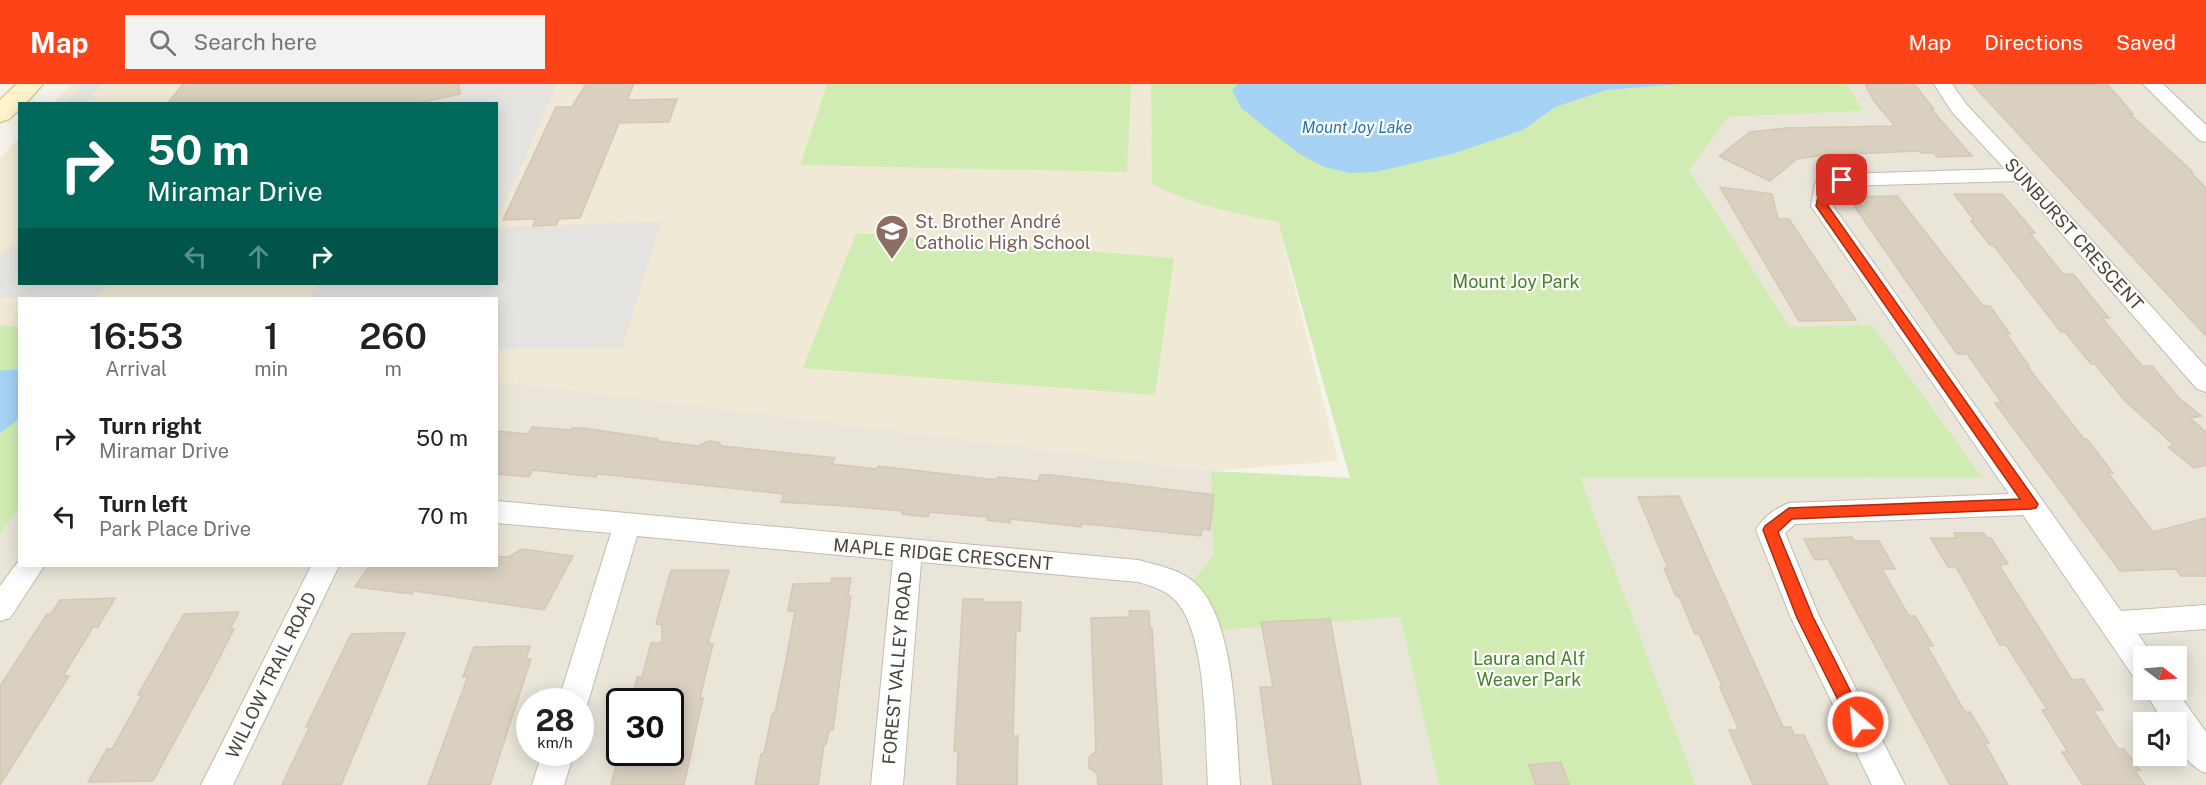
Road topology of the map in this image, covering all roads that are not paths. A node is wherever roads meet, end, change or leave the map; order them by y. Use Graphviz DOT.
graph roads {
  1 [pos="31,84"];
  2 [pos="1943,84"];
  3 [pos="2152,84"];
  4 [pos="0,114"];
  5 [pos="2206,136"];
  6 [pos="2022,175"];
  7 [pos="2206,383"];
  8 [pos="2031,504"];
  9 [pos="498,512"];
  10 [pos="627,525"];
  11 [pos="908,550"];
  12 [pos="29,567"];
  13 [pos="325,567"];
  14 [pos="0,609"];
  15 [pos="2206,617"];
  16 [pos="2114,624"];
  17 [pos="2133,651"];
  18 [pos="577,688"];
  19 [pos="2166,700"];
  20 [pos="2206,758"];
  21 [pos="554,766"];
  22 [pos="218,785"];
  23 [pos="548,785"];
  24 [pos="887,785"];
  25 [pos="1224,785"];
  26 [pos="1889,785"];
  1 -- 4 [label="main road"];
  2 -- 6 [label="street, SUNBURST CRESCENT"];
  3 -- 5 [label="street"];
  6 -- 7 [label="street, SUNBURST CRESCENT"];
  6 -- 8 [label="street"];
  8 -- 16 [label="street"];
  8 -- 26 [label="street"];
  9 -- 10 [label="street, MAPLE RIDGE CRESCENT"];
  10 -- 11 [label="street, MAPLE RIDGE CRESCENT"];
  10 -- 18 [label="street"];
  11 -- 24 [label="street, FOREST VALLEY ROAD"];
  11 -- 25 [label="street, MAPLE RIDGE CRESCENT"];
  12 -- 14 [label="street"];
  13 -- 22 [label="street, WILLOW TRAIL ROAD"];
  15 -- 16 [label="street"];
  16 -- 17 [label="street"];
  19 -- 20 [label="street"];
  21 -- 23 [label="street"];
}
